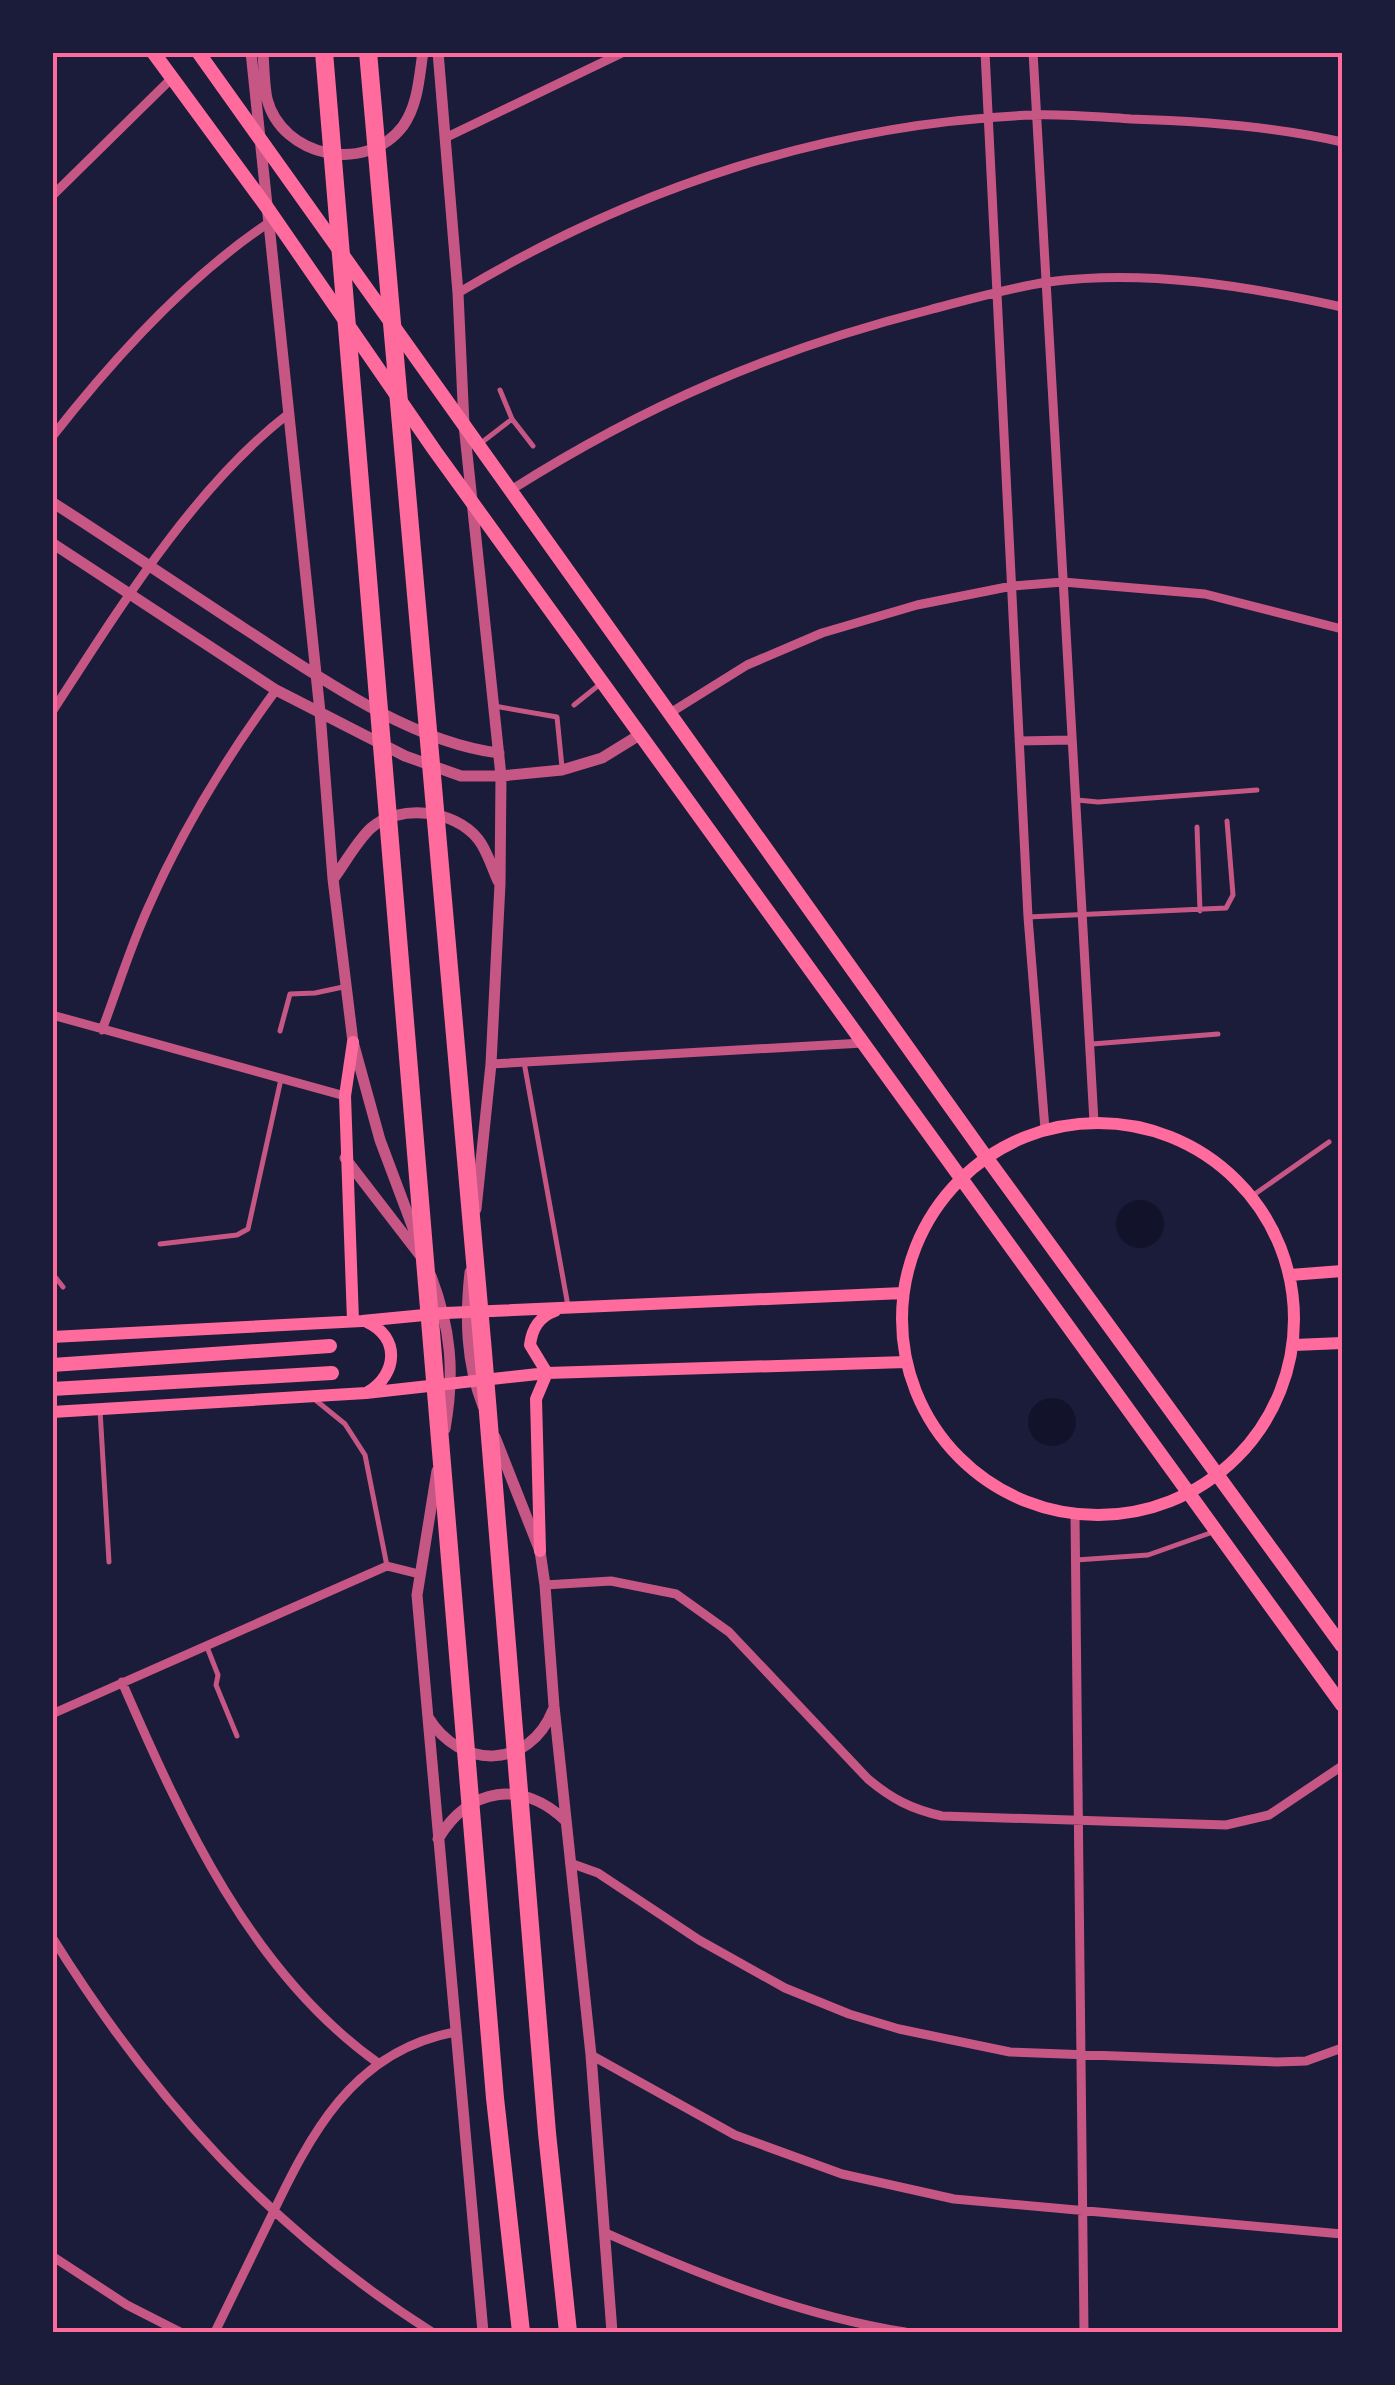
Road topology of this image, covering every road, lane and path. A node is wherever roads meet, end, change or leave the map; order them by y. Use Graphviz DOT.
graph roads {
  1 [pos="153,52"];
  2 [pos="198,52"];
  3 [pos="251,52"];
  4 [pos="263,52"];
  5 [pos="324,52"];
  6 [pos="368,52"];
  7 [pos="422,52"];
  8 [pos="438,52"];
  9 [pos="624,52"];
  10 [pos="985,52"];
  11 [pos="1034,52"];
  12 [pos="172,78"];
  13 [pos="1037,115"];
  14 [pos="989,118"];
  15 [pos="259,137"];
  16 [pos="445,138"];
  17 [pos="1342,142"];
  18 [pos="52,196"];
  19 [pos="266,206"];
  20 [pos="267,224"];
  21 [pos="1047,282"];
  22 [pos="458,293"];
  23 [pos="996,294"];
  24 [pos="1342,306"];
  25 [pos="500,390"];
  26 [pos="288,414"];
  27 [pos="512,419"];
  28 [pos="464,425"];
  29 [pos="52,437"];
  30 [pos="478,444"];
  31 [pos="532,446"];
  32 [pos="511,490"];
  33 [pos="52,502"];
  34 [pos="473,503"];
  35 [pos="52,543"];
  36 [pos="151,567"];
  37 [pos="1063,582"];
  38 [pos="1012,586"];
  39 [pos="132,595"];
  40 [pos="1342,628"];
  41 [pos="315,674"];
  42 [pos="602,682"];
  43 [pos="276,690"];
  44 [pos="574,704"];
  45 [pos="492,706"];
  46 [pos="52,712"];
  47 [pos="320,712"];
  48 [pos="670,714"];
  49 [pos="640,734"];
  50 [pos="1019,740"];
  51 [pos="1071,740"];
  52 [pos="498,753"];
  53 [pos="562,770"];
  54 [pos="501,776"];
  55 [pos="1257,790"];
  56 [pos="1074,800"];
  57 [pos="1227,822"];
  58 [pos="1196,827"];
  59 [pos="334,879"];
  60 [pos="500,884"];
  61 [pos="1200,911"];
  62 [pos="1080,914"];
  63 [pos="1028,917"];
  64 [pos="346,987"];
  65 [pos="52,1014"];
  66 [pos="102,1030"];
  67 [pos="280,1031"];
  68 [pos="1218,1034"];
  69 [pos="353,1042"];
  70 [pos="865,1043"];
  71 [pos="1089,1044"];
  72 [pos="524,1062"];
  73 [pos="491,1064"];
  74 [pos="281,1079"];
  75 [pos="345,1096"];
  76 [pos="1094,1122"];
  77 [pos="1045,1129"];
  78 [pos="1329,1142"];
  79 [pos="986,1157"];
  80 [pos="345,1158"];
  81 [pos="962,1176"];
  82 [pos="1252,1196"];
  83 [pos="160,1244"];
  84 [pos="426,1263"];
  85 [pos="1342,1272"];
  86 [pos="52,1273"];
  87 [pos="1290,1274"];
  88 [pos="63,1286"];
  89 [pos="903,1293"];
  90 [pos="563,1310"];
  91 [pos="466,1312"];
  92 [pos="445,1313"];
  93 [pos="358,1321"];
  94 [pos="52,1337"];
  95 [pos="1342,1343"];
  96 [pos="1294,1345"];
  97 [pos="330,1346"];
  98 [pos="906,1362"];
  99 [pos="52,1365"];
  100 [pos="548,1373"];
  101 [pos="332,1374"];
  102 [pos="473,1382"];
  103 [pos="453,1384"];
  104 [pos="52,1389"];
  105 [pos="366,1393"];
  106 [pos="310,1396"];
  107 [pos="100,1409"];
  108 [pos="52,1412"];
  109 [pos="1218,1475"];
  110 [pos="1190,1494"];
  111 [pos="1075,1516"];
  112 [pos="1217,1531"];
  113 [pos="540,1550"];
  114 [pos="1076,1560"];
  115 [pos="109,1562"];
  116 [pos="387,1566"];
  117 [pos="419,1574"];
  118 [pos="545,1585"];
  119 [pos="1337,1628"];
  120 [pos="206,1644"];
  121 [pos="1342,1646"];
  122 [pos="122,1682"];
  123 [pos="1342,1705"];
  124 [pos="554,1706"];
  125 [pos="426,1713"];
  126 [pos="52,1714"];
  127 [pos="238,1736"];
  128 [pos="1342,1766"];
  129 [pos="566,1821"];
  130 [pos="1079,1821"];
  131 [pos="438,1839"];
  132 [pos="570,1863"];
  133 [pos="52,1937"];
  134 [pos="455,2032"];
  135 [pos="1342,2048"];
  136 [pos="591,2055"];
  137 [pos="1080,2055"];
  138 [pos="378,2063"];
  139 [pos="274,2211"];
  140 [pos="1081,2211"];
  141 [pos="606,2232"];
  142 [pos="1342,2234"];
  143 [pos="52,2256"];
  144 [pos="180,2332"];
  145 [pos="215,2332"];
  146 [pos="432,2332"];
  147 [pos="483,2332"];
  148 [pos="521,2332"];
  149 [pos="568,2332"];
  150 [pos="612,2332"];
  151 [pos="905,2332"];
  152 [pos="1084,2332"];
  1 -- 12 [label="main road"];
  2 -- 15 [label="main road"];
  3 -- 15 [label="street"];
  4 -- 7 [label="street"];
  5 -- 148 [label="highway"];
  6 -- 149 [label="highway"];
  8 -- 16 [label="street"];
  9 -- 16 [label="street"];
  10 -- 14 [label="street"];
  11 -- 13 [label="street"];
  12 -- 18 [label="street"];
  12 -- 19 [label="main road"];
  13 -- 14 [label="street"];
  13 -- 17 [label="street"];
  13 -- 21 [label="street"];
  14 -- 22 [label="street"];
  14 -- 23 [label="street"];
  15 -- 19 [label="street"];
  15 -- 28 [label="main road"];
  16 -- 22 [label="street"];
  19 -- 20 [label="street"];
  19 -- 34 [label="main road"];
  20 -- 26 [label="street"];
  20 -- 29 [label="street"];
  21 -- 23 [label="street"];
  21 -- 24 [label="street"];
  21 -- 37 [label="street"];
  22 -- 28 [label="street"];
  23 -- 32 [label="street"];
  23 -- 38 [label="street"];
  25 -- 27 [label="lane"];
  26 -- 36 [label="street"];
  26 -- 41 [label="street"];
  27 -- 30 [label="lane"];
  27 -- 31 [label="lane"];
  28 -- 30 [label="main road"];
  28 -- 34 [label="street"];
  30 -- 32 [label="main road"];
  32 -- 48 [label="main road"];
  33 -- 36 [label="street"];
  34 -- 42 [label="main road"];
  34 -- 45 [label="street"];
  35 -- 39 [label="street"];
  36 -- 39 [label="street"];
  36 -- 41 [label="street"];
  37 -- 38 [label="street"];
  37 -- 40 [label="street"];
  37 -- 51 [label="street"];
  38 -- 48 [label="street"];
  38 -- 50 [label="street"];
  39 -- 43 [label="street"];
  39 -- 46 [label="street"];
  41 -- 47 [label="street"];
  41 -- 52 [label="street"];
  42 -- 44 [label="lane"];
  42 -- 49 [label="main road"];
  43 -- 47 [label="street"];
  43 -- 66 [label="street"];
  45 -- 52 [label="street"];
  45 -- 53 [label="lane"];
  47 -- 54 [label="street"];
  47 -- 59 [label="street"];
  48 -- 79 [label="main road"];
  49 -- 53 [label="street"];
  49 -- 70 [label="main road"];
  50 -- 51 [label="street"];
  50 -- 63 [label="street"];
  51 -- 56 [label="street"];
  52 -- 54 [label="street"];
  53 -- 54 [label="street"];
  54 -- 60 [label="street"];
  55 -- 56 [label="lane"];
  56 -- 62 [label="street"];
  57 -- 61 [label="lane"];
  58 -- 61 [label="lane"];
  59 -- 60 [label="street"];
  59 -- 64 [label="street"];
  60 -- 73 [label="street"];
  61 -- 62 [label="lane"];
  62 -- 63 [label="lane"];
  62 -- 71 [label="street"];
  63 -- 77 [label="street"];
  64 -- 67 [label="lane"];
  64 -- 69 [label="street"];
  65 -- 66 [label="street"];
  66 -- 74 [label="street"];
  68 -- 71 [label="lane"];
  69 -- 75 [label="main road"];
  69 -- 84 [label="street"];
  70 -- 72 [label="street"];
  70 -- 81 [label="main road"];
  71 -- 76 [label="street"];
  72 -- 73 [label="street"];
  72 -- 90 [label="lane"];
  73 -- 91 [label="street"];
  74 -- 75 [label="street"];
  74 -- 83 [label="lane"];
  75 -- 80 [label="main road"];
  76 -- 77 [label="main road"];
  76 -- 82 [label="main road"];
  77 -- 79 [label="main road"];
  78 -- 82 [label="lane"];
  79 -- 81 [label="main road"];
  79 -- 109 [label="main road"];
  80 -- 84 [label="street"];
  80 -- 93 [label="main road"];
  81 -- 89 [label="main road"];
  81 -- 110 [label="main road"];
  82 -- 87 [label="main road"];
  84 -- 92 [label="street"];
  85 -- 87 [label="main road"];
  86 -- 88 [label="lane"];
  87 -- 96 [label="main road"];
  89 -- 90 [label="main road"];
  89 -- 98 [label="main road"];
  90 -- 91 [label="main road"];
  90 -- 100 [label="main road"];
  91 -- 92 [label="main road"];
  91 -- 102 [label="street"];
  92 -- 93 [label="main road"];
  92 -- 103 [label="street"];
  93 -- 94 [label="main road"];
  93 -- 105 [label="main road"];
  95 -- 96 [label="main road"];
  96 -- 109 [label="main road"];
  97 -- 99 [label="main road"];
  98 -- 100 [label="main road"];
  98 -- 111 [label="main road"];
  100 -- 102 [label="main road"];
  100 -- 113 [label="main road"];
  101 -- 104 [label="main road"];
  102 -- 103 [label="main road"];
  102 -- 113 [label="street"];
  103 -- 105 [label="main road"];
  103 -- 117 [label="street"];
  105 -- 106 [label="main road"];
  106 -- 107 [label="main road"];
  106 -- 116 [label="lane"];
  107 -- 108 [label="main road"];
  107 -- 115 [label="lane"];
  109 -- 110 [label="main road"];
  109 -- 119 [label="main road"];
  110 -- 111 [label="main road"];
  110 -- 112 [label="main road"];
  111 -- 114 [label="street"];
  112 -- 114 [label="lane"];
  112 -- 123 [label="main road"];
  113 -- 118 [label="street"];
  114 -- 130 [label="street"];
  116 -- 117 [label="street"];
  116 -- 120 [label="street"];
  117 -- 125 [label="street"];
  118 -- 124 [label="street"];
  118 -- 130 [label="street"];
  119 -- 121 [label="main road"];
  120 -- 122 [label="street"];
  120 -- 127 [label="lane"];
  122 -- 126 [label="street"];
  122 -- 138 [label="street"];
  124 -- 125 [label="street"];
  124 -- 129 [label="street"];
  125 -- 131 [label="street"];
  128 -- 130 [label="street"];
  129 -- 131 [label="street"];
  129 -- 132 [label="street"];
  130 -- 137 [label="street"];
  131 -- 134 [label="street"];
  132 -- 136 [label="street"];
  132 -- 137 [label="street"];
  133 -- 139 [label="street"];
  134 -- 138 [label="street"];
  134 -- 147 [label="street"];
  135 -- 137 [label="street"];
  136 -- 140 [label="street"];
  136 -- 141 [label="street"];
  137 -- 140 [label="street"];
  138 -- 139 [label="street"];
  139 -- 145 [label="street"];
  139 -- 146 [label="street"];
  140 -- 142 [label="street"];
  140 -- 152 [label="street"];
  141 -- 150 [label="street"];
  141 -- 151 [label="street"];
  143 -- 144 [label="street"];
}
